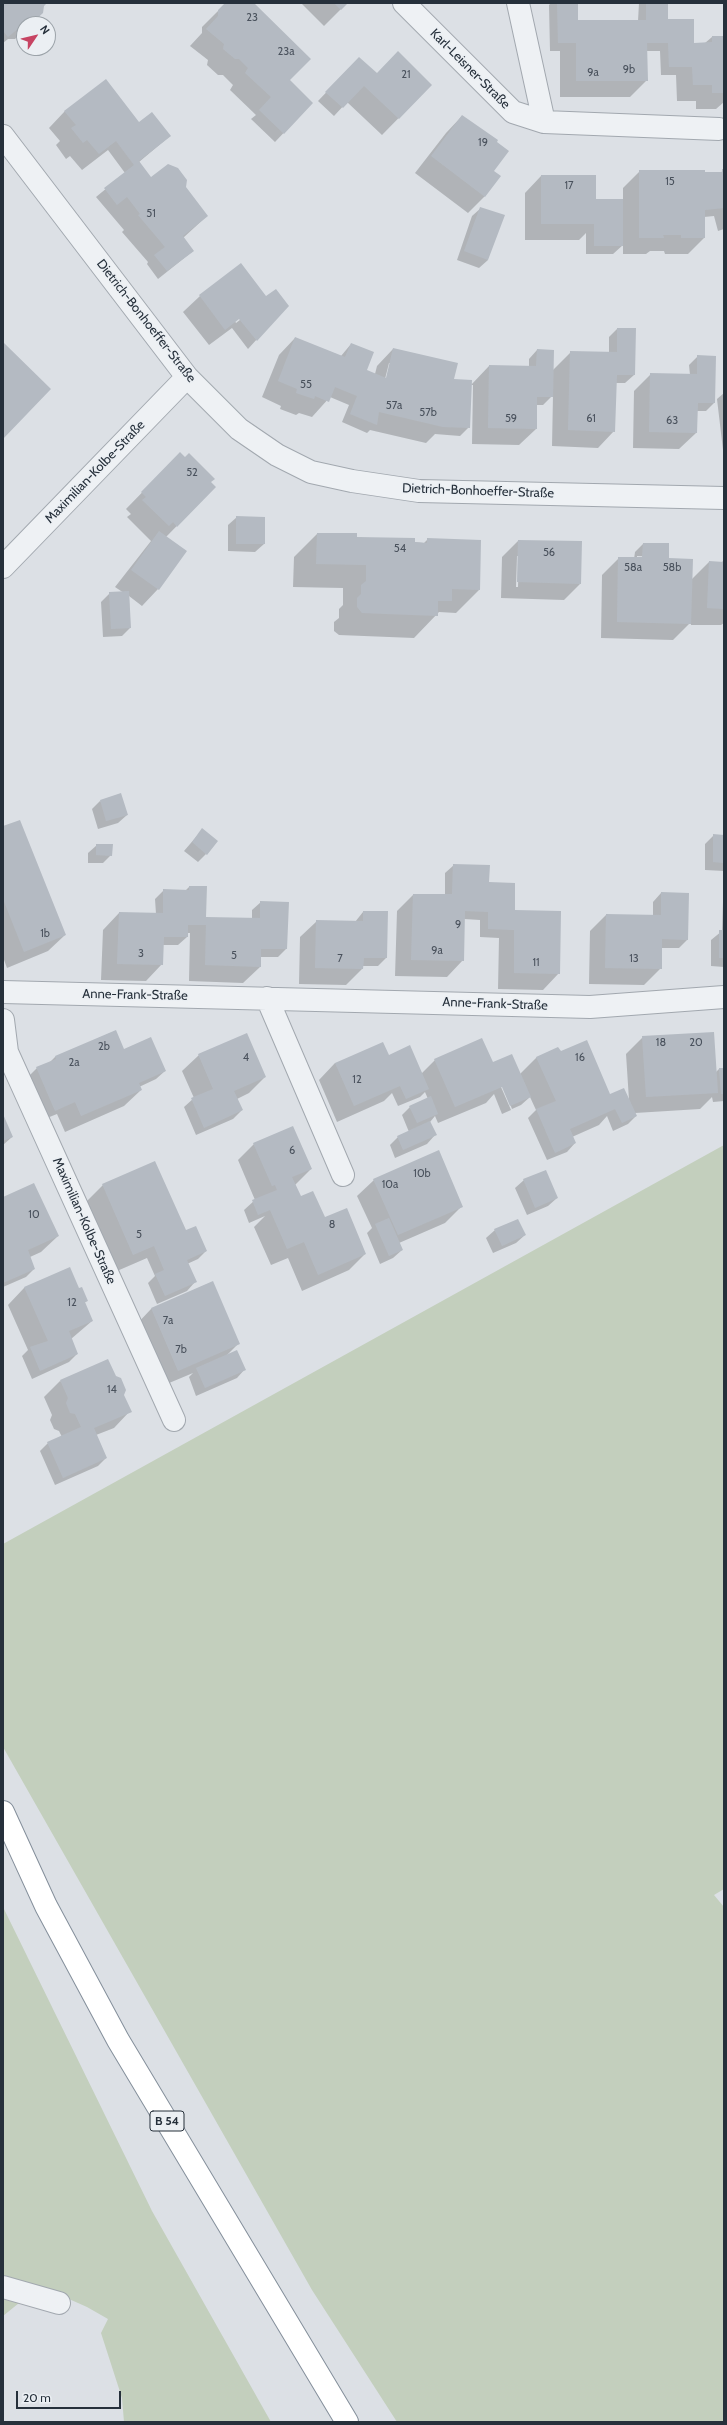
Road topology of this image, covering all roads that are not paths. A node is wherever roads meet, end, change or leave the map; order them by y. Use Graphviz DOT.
graph roads {
  1 [pos="404,3"];
  2 [pos="518,3"];
  3 [pos="544,122"];
  4 [pos="720,129"];
  5 [pos="3,136"];
  6 [pos="187,377"];
  7 [pos="724,498"];
  8 [pos="3,567"];
  9 [pos="3,992"];
  10 [pos="724,997"];
  11 [pos="267,998"];
  12 [pos="3,1020"];
  13 [pos="343,1175"];
  14 [pos="174,1420"];
  15 [pos="3,1812"];
  16 [pos="3,2288"];
  17 [pos="59,2303"];
  18 [pos="347,2422"];
  1 -- 3 [label="street, Karl-Leisner-Straße"];
  2 -- 3 [label="street"];
  3 -- 4 [label="street, Karl-Leisner-Straße"];
  5 -- 6 [label="street, Dietrich-Bonhoeffer-Straße"];
  6 -- 7 [label="street, Dietrich-Bonhoeffer-Straße"];
  6 -- 8 [label="street, Maximilian-Kolbe-Straße"];
  9 -- 11 [label="street, Anne-Frank-Straße"];
  10 -- 11 [label="street, Anne-Frank-Straße"];
  11 -- 13 [label="street"];
  12 -- 14 [label="street, Maximilian-Kolbe-Straße"];
  15 -- 18 [label="highway, B 54"];
  16 -- 17 [label="street"];
}
